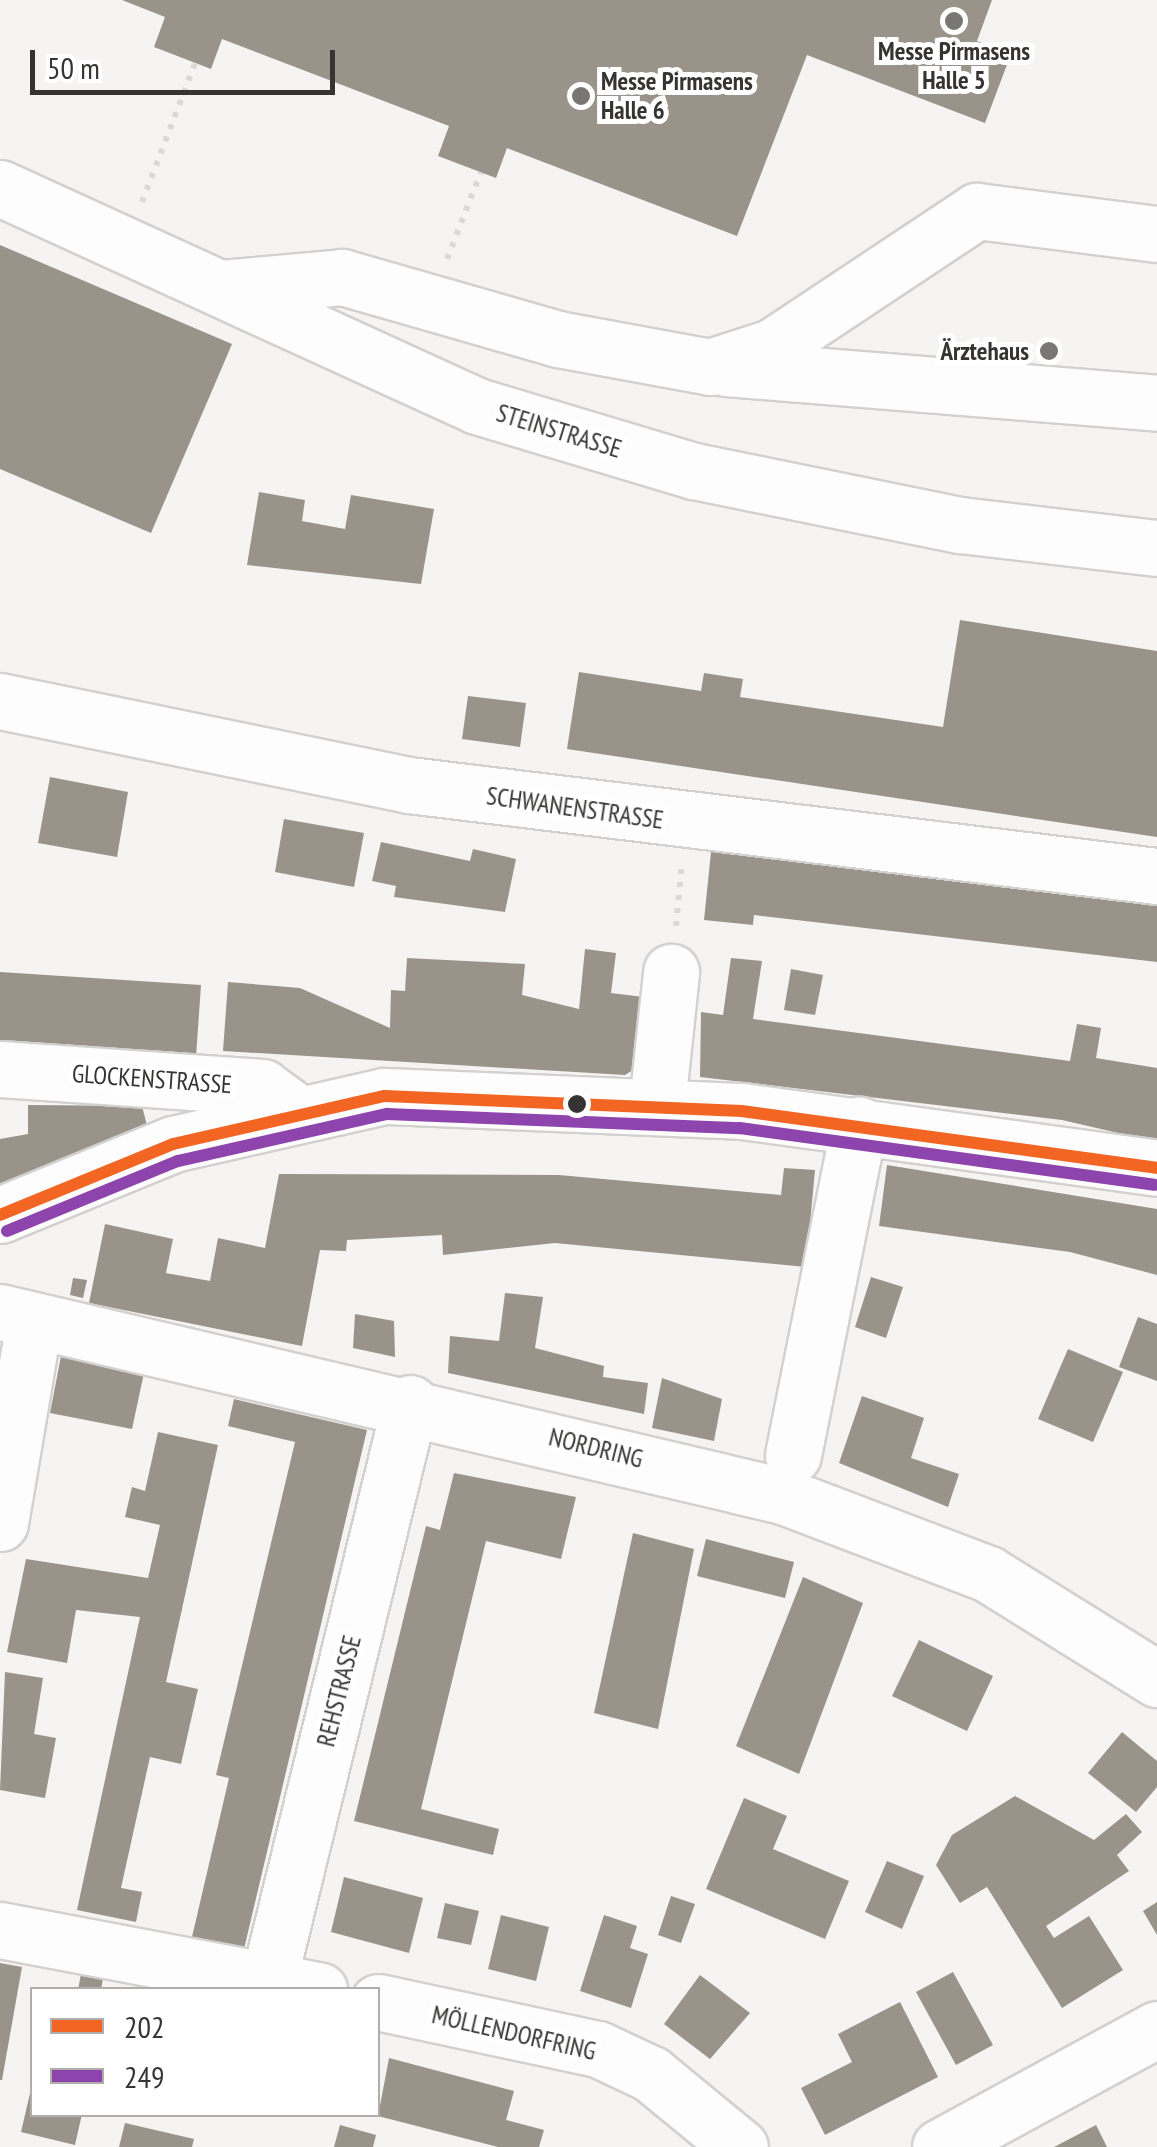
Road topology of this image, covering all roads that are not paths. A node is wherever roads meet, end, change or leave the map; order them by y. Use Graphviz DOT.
graph roads {
  1 [pos="0,188"];
  2 [pos="1157,234"];
  3 [pos="222,288"];
  4 [pos="710,367"];
  5 [pos="1157,403"];
  6 [pos="1157,548"];
  7 [pos="0,701"];
  8 [pos="1157,876"];
  9 [pos="671,972"];
  10 [pos="0,1069"];
  11 [pos="656,1104"];
  12 [pos="294,1110"];
  13 [pos="859,1124"];
  14 [pos="1157,1168"];
  15 [pos="0,1215"];
  16 [pos="17,1317"];
  17 [pos="410,1403"];
  18 [pos="793,1455"];
  19 [pos="0,1523"];
  20 [pos="1157,1679"];
  21 [pos="0,1930"];
  22 [pos="294,1984"];
  23 [pos="380,2002"];
  24 [pos="1157,2029"];
  25 [pos="740,2147"];
  26 [pos="940,2147"];
  1 -- 3 [label="street, STEINSTRASSE"];
  2 -- 4 [label="street"];
  3 -- 4 [label="street"];
  3 -- 6 [label="street, STEINSTRASSE"];
  4 -- 5 [label="street"];
  7 -- 8 [label="street, SCHWANENSTRASSE"];
  9 -- 11 [label="street"];
  10 -- 12 [label="street, GLOCKENSTRASSE"];
  11 -- 12 [label="street"];
  11 -- 13 [label="street"];
  12 -- 15 [label="street"];
  13 -- 14 [label="street"];
  13 -- 18 [label="street"];
  16 -- 17 [label="street, NORDRING"];
  16 -- 19 [label="street"];
  17 -- 20 [label="street, NORDRING"];
  17 -- 22 [label="street, REHSTRASSE"];
  21 -- 22 [label="street"];
  23 -- 25 [label="street, MÖLLENDORFRING"];
  24 -- 26 [label="street"];
}
